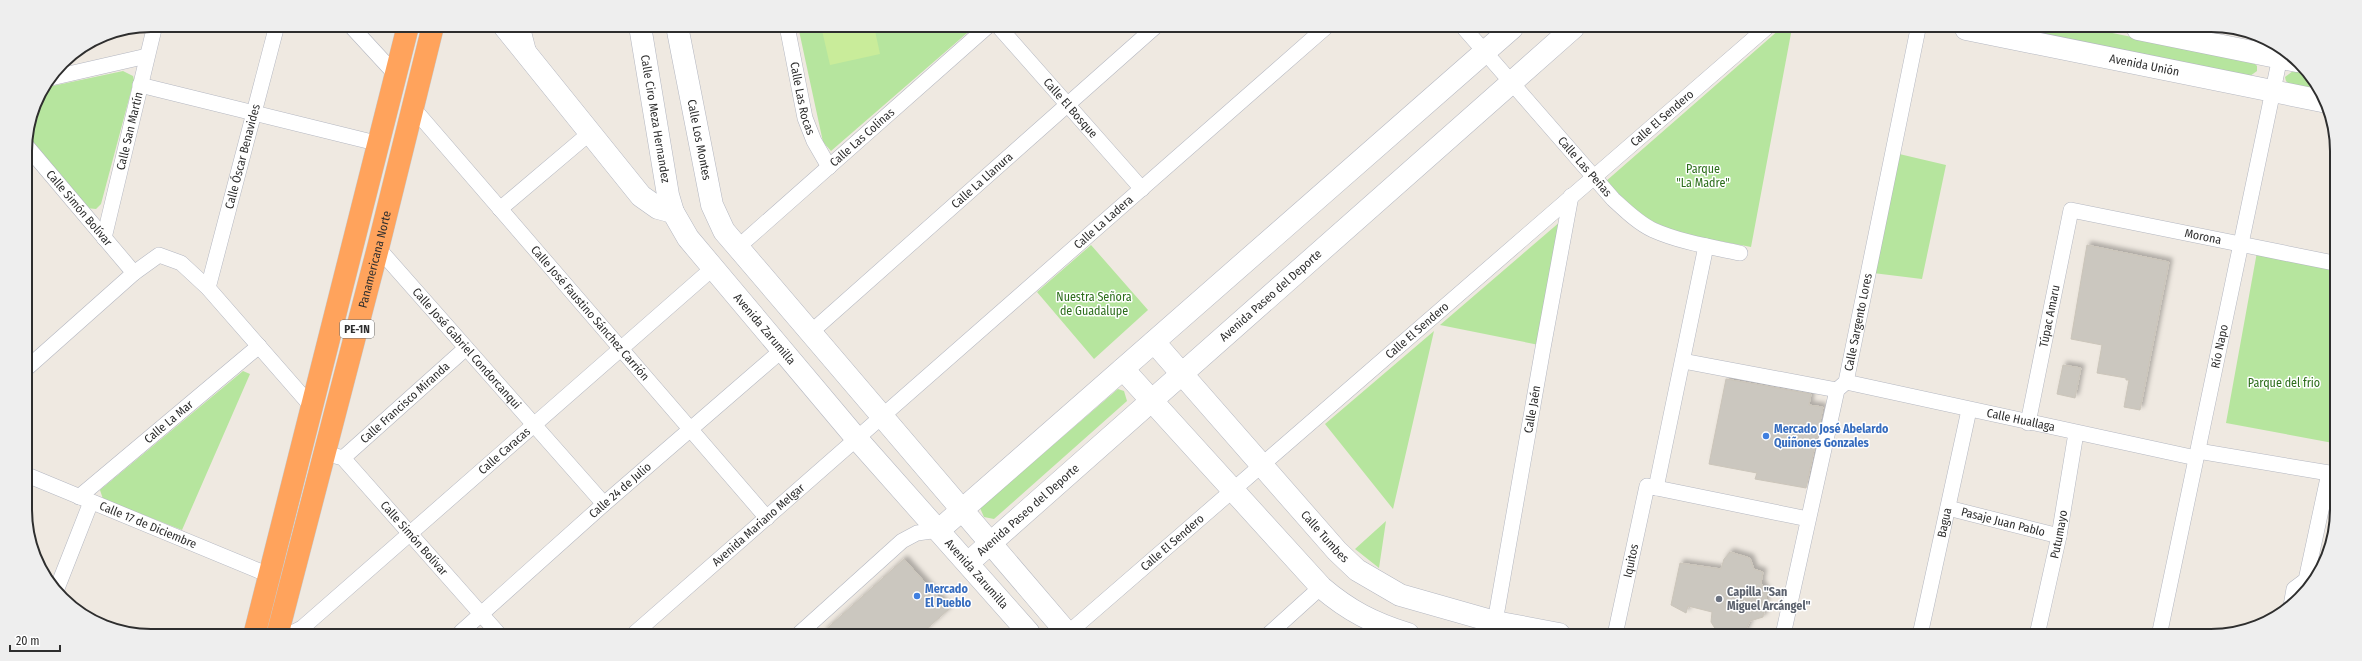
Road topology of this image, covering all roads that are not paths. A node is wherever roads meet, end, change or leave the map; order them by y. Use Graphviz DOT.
graph roads {
  1 [pos="153,32"];
  2 [pos="275,32"];
  3 [pos="356,32"];
  4 [pos="407,32"];
  5 [pos="432,32"];
  6 [pos="509,32"];
  7 [pos="524,32"];
  8 [pos="641,32"];
  9 [pos="679,32"];
  10 [pos="788,32"];
  11 [pos="981,32"];
  12 [pos="1003,32"];
  13 [pos="1149,32"];
  14 [pos="1320,32"];
  15 [pos="1468,32"];
  16 [pos="1508,32"];
  17 [pos="1568,32"];
  18 [pos="1761,32"];
  19 [pos="1917,32"];
  20 [pos="1981,32"];
  21 [pos="2153,32"];
  22 [pos="1485,52"];
  23 [pos="529,54"];
  24 [pos="147,56"];
  25 [pos="2285,58"];
  26 [pos="2287,61"];
  27 [pos="60,76"];
  28 [pos="397,76"];
  29 [pos="1512,82"];
  30 [pos="140,85"];
  31 [pos="2273,91"];
  32 [pos="2319,100"];
  33 [pos="1066,104"];
  34 [pos="413,108"];
  35 [pos="254,113"];
  36 [pos="592,132"];
  37 [pos="380,144"];
  38 [pos="32,154"];
  39 [pos="829,167"];
  40 [pos="1594,177"];
  41 [pos="1142,189"];
  42 [pos="1571,196"];
  43 [pos="500,209"];
  44 [pos="2071,210"];
  45 [pos="673,212"];
  46 [pos="104,238"];
  47 [pos="2240,244"];
  48 [pos="1706,246"];
  49 [pos="378,248"];
  50 [pos="737,248"];
  51 [pos="1740,253"];
  52 [pos="2330,263"];
  53 [pos="713,268"];
  54 [pos="134,273"];
  55 [pos="208,288"];
  56 [pos="810,333"];
  57 [pos="1154,342"];
  58 [pos="259,346"];
  59 [pos="466,348"];
  60 [pos="621,348"];
  61 [pos="781,351"];
  62 [pos="32,359"];
  63 [pos="1683,361"];
  64 [pos="1122,369"];
  65 [pos="1181,373"];
  66 [pos="1841,386"];
  67 [pos="1151,400"];
  68 [pos="312,407"];
  69 [pos="1970,410"];
  70 [pos="882,418"];
  71 [pos="2028,423"];
  72 [pos="534,425"];
  73 [pos="691,430"];
  74 [pos="2076,433"];
  75 [pos="857,439"];
  76 [pos="2197,454"];
  77 [pos="334,455"];
  78 [pos="1262,465"];
  79 [pos="32,477"];
  80 [pos="1652,488"];
  81 [pos="1233,490"];
  82 [pos="85,500"];
  83 [pos="604,504"];
  84 [pos="1948,508"];
  85 [pos="961,510"];
  86 [pos="767,518"];
  87 [pos="1808,519"];
  88 [pos="939,530"];
  89 [pos="410,533"];
  90 [pos="2059,536"];
  91 [pos="989,543"];
  92 [pos="968,563"];
  93 [pos="2311,573"];
  94 [pos="269,575"];
  95 [pos="58,584"];
  96 [pos="2303,585"];
  97 [pos="1322,587"];
  98 [pos="2293,595"];
  99 [pos="481,615"];
  100 [pos="1495,622"];
  101 [pos="256,629"];
  102 [pos="279,629"];
  103 [pos="303,629"];
  104 [pos="465,629"];
  105 [pos="494,629"];
  106 [pos="640,629"];
  107 [pos="804,629"];
  108 [pos="1025,629"];
  109 [pos="1064,629"];
  110 [pos="1073,629"];
  111 [pos="1275,629"];
  112 [pos="1394,629"];
  113 [pos="1532,629"];
  114 [pos="1617,629"];
  115 [pos="1784,629"];
  116 [pos="1921,629"];
  117 [pos="2038,629"];
  118 [pos="2160,629"];
  1 -- 24 [label="street, Calle San Martín"];
  2 -- 35 [label="street, Calle Óscar Benavides"];
  3 -- 28 [label="street"];
  4 -- 28 [label="highway, Panamericana Norte / PE-1N"];
  5 -- 34 [label="highway, Panamericana Norte / PE-1N"];
  6 -- 23 [label="main road"];
  7 -- 23 [label="street"];
  8 -- 45 [label="main road, Calle Ciro Meza Hernandez"];
  9 -- 50 [label="main road, Calle Los Montes"];
  10 -- 39 [label="street, Calle Las Rocas"];
  11 -- 39 [label="street, Calle Las Colinas"];
  12 -- 33 [label="street, Calle El Bosque"];
  13 -- 33 [label="street, Calle La Llanura"];
  14 -- 41 [label="street, Calle La Ladera"];
  15 -- 22 [label="street, Calle Las Peñas"];
  16 -- 22 [label="main road"];
  17 -- 29 [label="main road, Avenida Paseo del Deporte"];
  18 -- 40 [label="street, Calle El Sendero"];
  19 -- 66 [label="street, Calle Sargento Lores"];
  20 -- 31 [label="main road, Avenida Unión"];
  21 -- 25 [label="main road"];
  22 -- 29 [label="street, Calle Las Peñas"];
  22 -- 57 [label="main road"];
  23 -- 36 [label="main road"];
  24 -- 27 [label="street"];
  24 -- 30 [label="street, Calle San Martín"];
  26 -- 31 [label="street, Río Napo"];
  28 -- 37 [label="highway, Panamericana Norte / PE-1N"];
  29 -- 40 [label="street, Calle Las Peñas"];
  29 -- 65 [label="main road, Avenida Paseo del Deporte"];
  30 -- 35 [label="street"];
  30 -- 46 [label="street, Calle San Martín"];
  31 -- 32 [label="main road, Avenida Unión"];
  31 -- 47 [label="street, Río Napo"];
  33 -- 41 [label="street, Calle El Bosque"];
  33 -- 56 [label="street, Calle La Llanura"];
  34 -- 43 [label="street, Calle José Faustino Sánchez Carrión"];
  34 -- 49 [label="highway, Panamericana Norte / PE-1N"];
  35 -- 37 [label="street"];
  35 -- 55 [label="street, Calle Óscar Benavides"];
  36 -- 43 [label="street"];
  36 -- 45 [label="main road"];
  37 -- 68 [label="highway, Panamericana Norte / PE-1N"];
  38 -- 46 [label="street, Calle Simón Bolívar"];
  39 -- 50 [label="street, Calle Las Colinas"];
  40 -- 42 [label="street, Calle El Sendero"];
  40 -- 48 [label="street, Calle Las Peñas"];
  41 -- 70 [label="street, Calle La Ladera"];
  42 -- 78 [label="street, Calle El Sendero"];
  42 -- 100 [label="street, Calle Jaén"];
  43 -- 60 [label="street, Calle José Faustino Sánchez Carrión"];
  44 -- 47 [label="street, Morona"];
  44 -- 71 [label="street, Túpac Amaru"];
  45 -- 53 [label="main road, Avenida Zarumilla"];
  46 -- 54 [label="street, Calle Simón Bolívar"];
  47 -- 52 [label="street, Morona"];
  47 -- 76 [label="street, Río Napo"];
  48 -- 51 [label="street, Calle Las Peñas"];
  48 -- 63 [label="street, Iquitos"];
  49 -- 59 [label="street, Calle José Gabriel Condorcanqui"];
  49 -- 77 [label="highway, Panamericana Norte / PE-1N"];
  50 -- 56 [label="main road"];
  53 -- 60 [label="street, Calle Caracas"];
  53 -- 61 [label="main road, Avenida Zarumilla"];
  54 -- 55 [label="street"];
  54 -- 62 [label="street"];
  55 -- 58 [label="street"];
  56 -- 70 [label="main road"];
  57 -- 64 [label="main road"];
  57 -- 65 [label="main road, Calle Tumbes"];
  58 -- 68 [label="street"];
  58 -- 82 [label="street, Calle La Mar"];
  59 -- 72 [label="street, Calle José Gabriel Condorcanqui"];
  59 -- 77 [label="street, Calle Francisco Miranda"];
  60 -- 72 [label="street, Calle Caracas"];
  60 -- 73 [label="street, Calle José Faustino Sánchez Carrión"];
  61 -- 73 [label="street, Calle 24 de Julio"];
  61 -- 75 [label="main road, Avenida Zarumilla"];
  63 -- 66 [label="street, Calle Huallaga"];
  63 -- 80 [label="street, Iquitos"];
  64 -- 67 [label="main road"];
  64 -- 85 [label="main road"];
  65 -- 67 [label="main road, Avenida Paseo del Deporte"];
  65 -- 78 [label="main road, Calle Tumbes"];
  66 -- 69 [label="street, Calle Huallaga"];
  66 -- 87 [label="street, Calle Sargento Lores"];
  67 -- 81 [label="main road"];
  67 -- 91 [label="main road, Avenida Paseo del Deporte"];
  68 -- 94 [label="highway, Panamericana Norte / PE-1N"];
  69 -- 71 [label="street, Calle Huallaga"];
  69 -- 84 [label="street, Bagua"];
  70 -- 75 [label="street, Avenida Mariano Melgar"];
  70 -- 85 [label="main road"];
  71 -- 74 [label="street, Calle Huallaga"];
  72 -- 83 [label="street, Calle José Gabriel Condorcanqui"];
  72 -- 89 [label="street, Calle Caracas"];
  73 -- 83 [label="street, Calle 24 de Julio"];
  73 -- 86 [label="street, Calle José Faustino Sánchez Carrión"];
  74 -- 76 [label="street, Calle Huallaga"];
  74 -- 90 [label="street, Putumayo"];
  75 -- 86 [label="street, Avenida Mariano Melgar"];
  75 -- 88 [label="main road, Avenida Zarumilla"];
  76 -- 93 [label="street, Calle Huallaga"];
  76 -- 118 [label="street, Río Napo"];
  77 -- 89 [label="street, Calle Simón Bolívar"];
  77 -- 102 [label="highway, Panamericana Norte / PE-1N"];
  78 -- 81 [label="street, Calle El Sendero"];
  78 -- 100 [label="main road, Calle Tumbes"];
  79 -- 82 [label="street, Calle 17 de Diciembre"];
  80 -- 87 [label="street"];
  80 -- 114 [label="street, Iquitos"];
  81 -- 97 [label="main road"];
  81 -- 110 [label="street, Calle El Sendero"];
  82 -- 94 [label="street, Calle 17 de Diciembre"];
  82 -- 95 [label="street, Calle La Mar"];
  83 -- 99 [label="street, Calle 24 de Julio"];
  84 -- 90 [label="street, Pasaje Juan Pablo"];
  84 -- 116 [label="street, Bagua"];
  85 -- 88 [label="main road"];
  85 -- 91 [label="main road"];
  86 -- 106 [label="street, Avenida Mariano Melgar"];
  87 -- 115 [label="street, Calle Sargento Lores"];
  88 -- 92 [label="main road, Avenida Zarumilla"];
  88 -- 107 [label="street"];
  89 -- 99 [label="street, Calle Simón Bolívar"];
  89 -- 103 [label="street, Calle Caracas"];
  90 -- 117 [label="street, Putumayo"];
  91 -- 92 [label="main road, Avenida Paseo del Deporte"];
  91 -- 109 [label="main road"];
  92 -- 108 [label="main road, Avenida Zarumilla"];
  94 -- 101 [label="highway, Panamericana Norte / PE-1N"];
  96 -- 98 [label="street"];
  97 -- 111 [label="street"];
  97 -- 112 [label="main road"];
  99 -- 104 [label="street, Calle 24 de Julio"];
  99 -- 105 [label="street, Calle Simón Bolívar"];
  100 -- 113 [label="main road, Calle Tumbes"];
}
